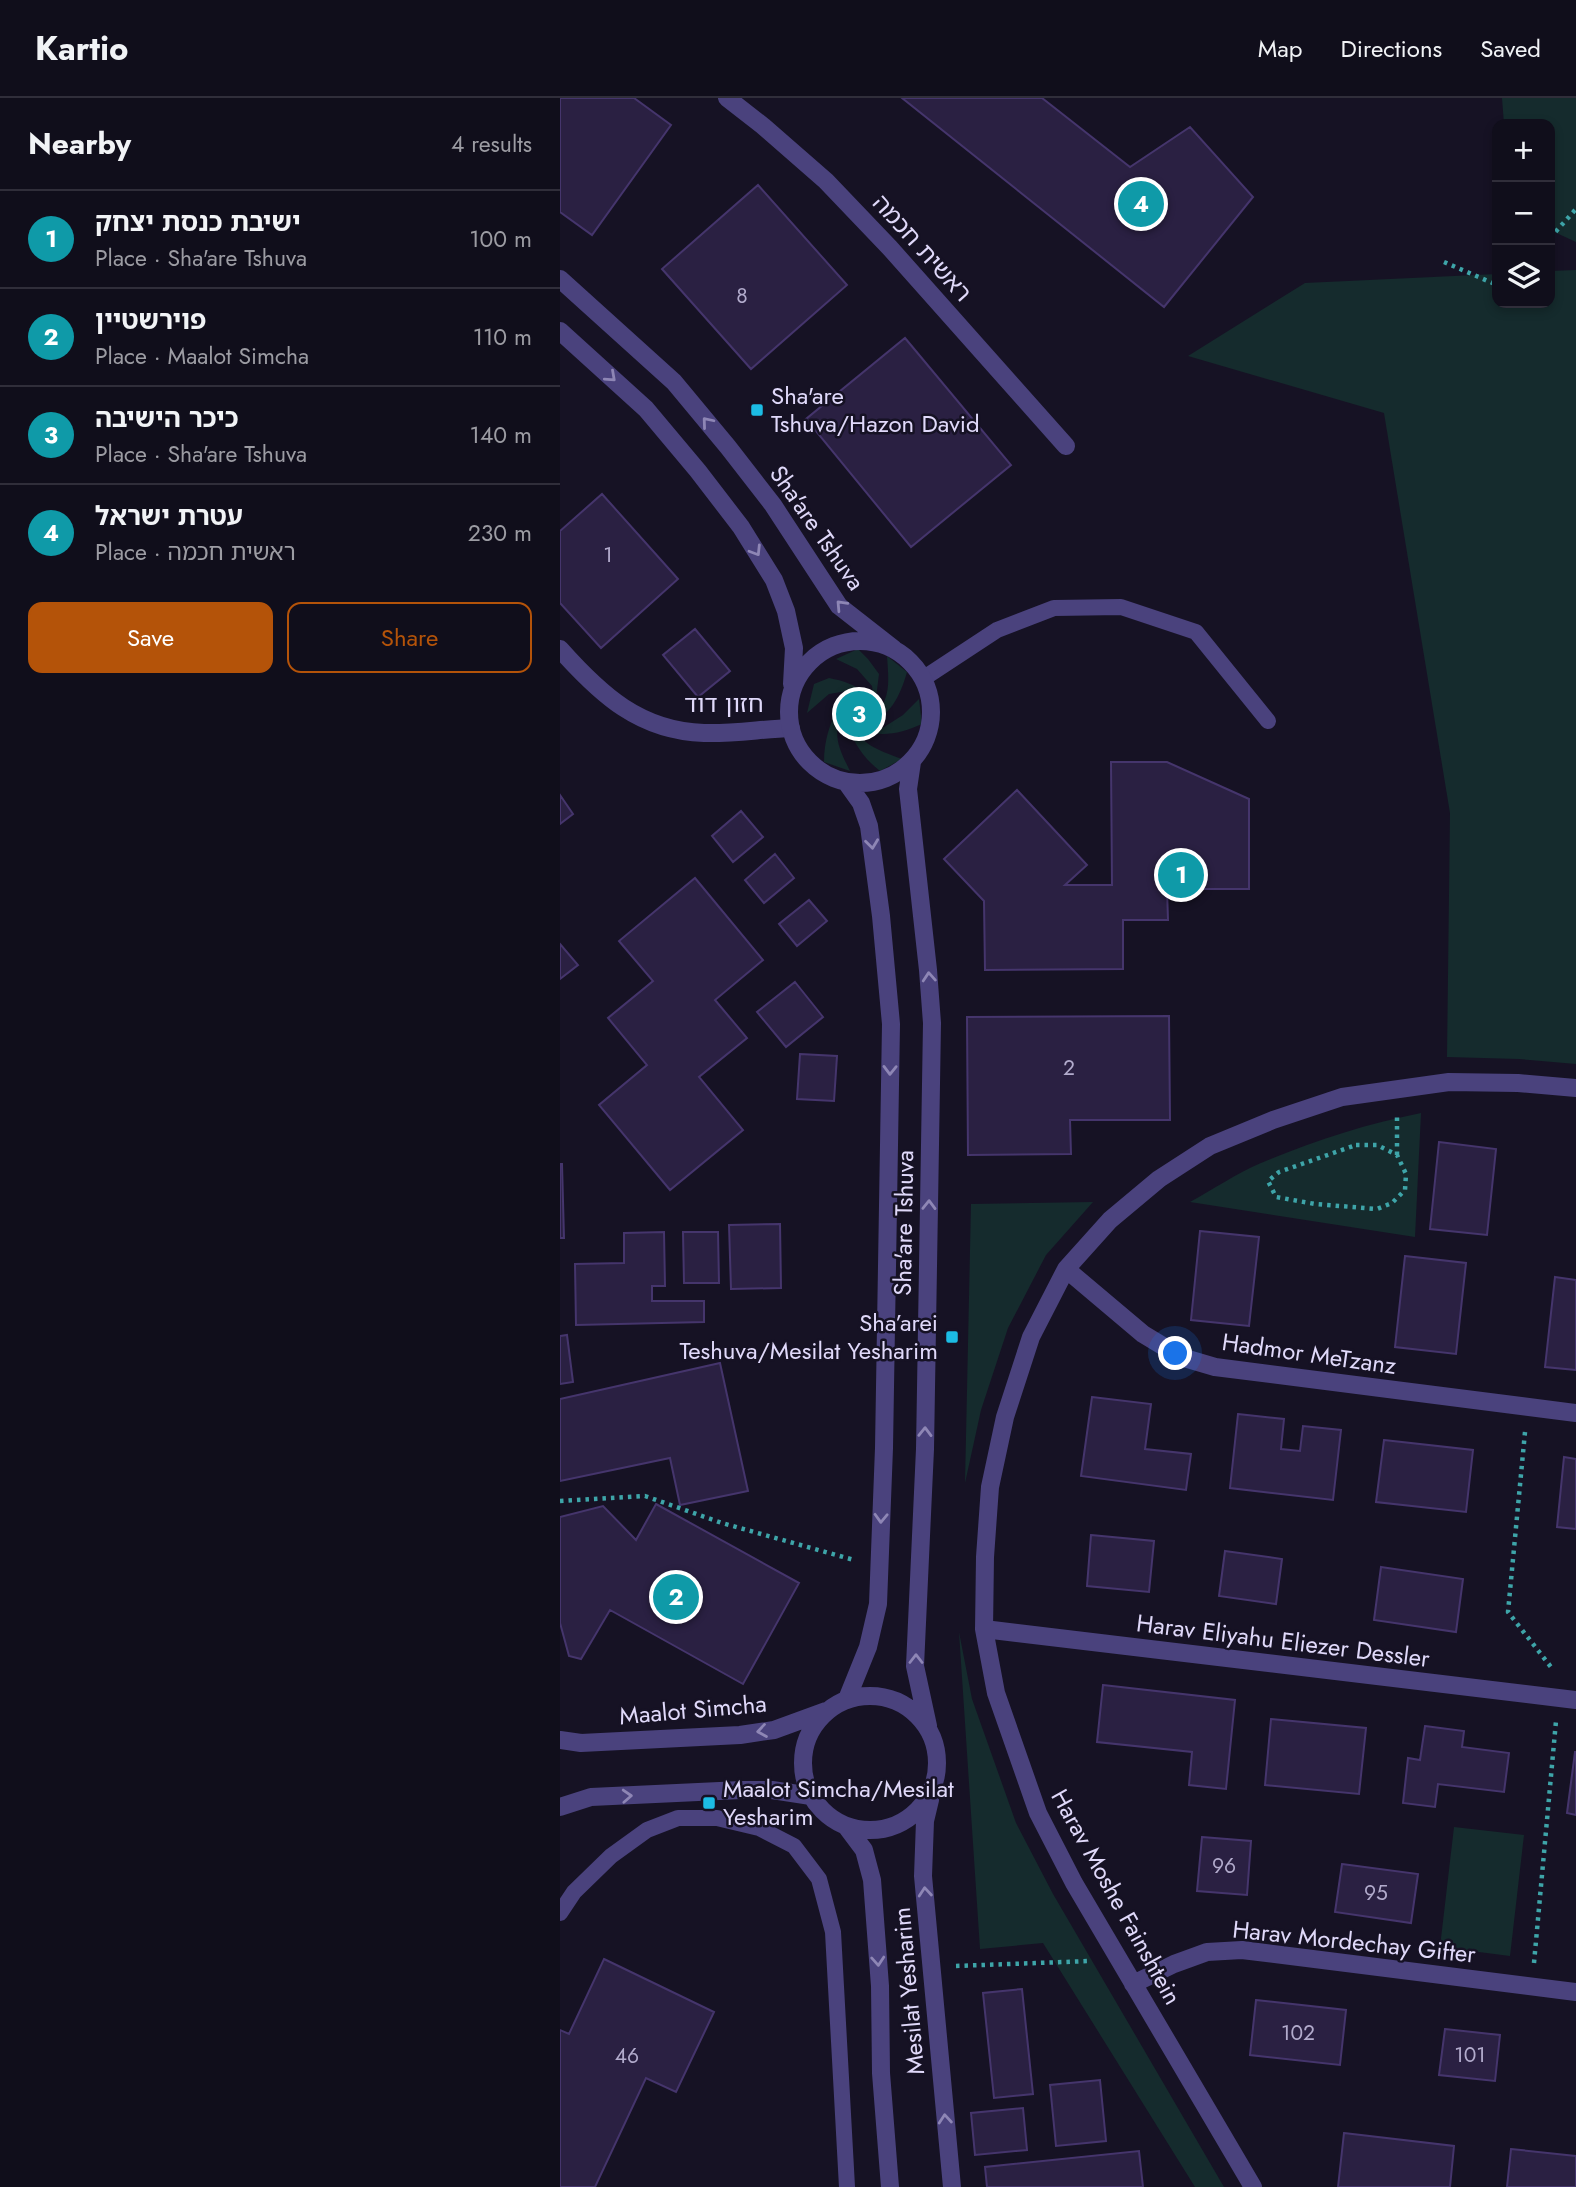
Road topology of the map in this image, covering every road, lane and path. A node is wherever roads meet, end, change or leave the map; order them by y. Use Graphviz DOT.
graph roads {
  1 [pos="727,98"];
  2 [pos="1576,209"];
  3 [pos="1555,232"];
  4 [pos="1444,262"];
  5 [pos="560,279"];
  6 [pos="1492,283"];
  7 [pos="560,331"];
  8 [pos="1066,446"];
  9 [pos="560,649"];
  10 [pos="894,649"];
  11 [pos="924,678"];
  12 [pos="792,690"];
  13 [pos="1268,721"];
  14 [pos="791,728"];
  15 [pos="912,762"];
  16 [pos="846,782"];
  17 [pos="1398,1088"];
  18 [pos="1576,1088"];
  19 [pos="1397,1155"];
  20 [pos="1066,1269"];
  21 [pos="1576,1413"];
  22 [pos="560,1501"];
  23 [pos="880,1567"];
  24 [pos="984,1629"];
  25 [pos="847,1699"];
  26 [pos="1576,1700"];
  27 [pos="827,1711"];
  28 [pos="928,1726"];
  29 [pos="560,1740"];
  30 [pos="932,1792"];
  31 [pos="811,1796"];
  32 [pos="560,1807"];
  33 [pos="846,1826"];
  34 [pos="560,1913"];
  35 [pos="1119,1959"];
  36 [pos="932,1968"];
  37 [pos="1133,1984"];
  38 [pos="1576,1992"];
  39 [pos="847,2187"];
  40 [pos="890,2187"];
  41 [pos="951,2187"];
  42 [pos="1253,2187"];
  1 -- 8 [label="street, ראשית חכמה"];
  2 -- 3 [label="path"];
  4 -- 6 [label="path"];
  10 -- 5 [label="street, Sha'are Tshuva, one-way"];
  7 -- 12 [label="street, one-way"];
  9 -- 14 [label="street, חזון דוד"];
  10 -- 11 [label="street"];
  10 -- 12 [label="street"];
  11 -- 13 [label="lane"];
  11 -- 15 [label="street"];
  12 -- 14 [label="street"];
  14 -- 16 [label="street"];
  15 -- 16 [label="street"];
  28 -- 15 [label="street, Sha'are Tshuva, one-way"];
  16 -- 23 [label="street, Sha'are Tshuva, one-way"];
  17 -- 18 [label="street, Harav Moshe Fainshtein"];
  17 -- 19 [label="path"];
  17 -- 20 [label="street, Harav Moshe Fainshtein"];
  19 -- 19 [label="path"];
  20 -- 21 [label="street, Hadmor MeTzanz"];
  20 -- 24 [label="street, Harav Moshe Fainshtein"];
  22 -- 23 [label="path"];
  23 -- 25 [label="street, Sha'are Tshuva"];
  24 -- 26 [label="street, Harav Eliyahu Eliezer Dessler"];
  24 -- 35 [label="street, Harav Moshe Fainshtein"];
  25 -- 27 [label="street"];
  25 -- 28 [label="street"];
  27 -- 29 [label="street, Maalot Simcha, one-way"];
  27 -- 31 [label="street"];
  28 -- 30 [label="street"];
  30 -- 33 [label="street"];
  36 -- 30 [label="street, Mesilat Yesharim, one-way"];
  32 -- 31 [label="street, one-way"];
  31 -- 33 [label="street"];
  33 -- 40 [label="street, Mesilat Yesharim, one-way"];
  34 -- 39 [label="lane"];
  35 -- 36 [label="path"];
  35 -- 37 [label="street, Harav Moshe Fainshtein"];
  41 -- 36 [label="street, Mesilat Yesharim, one-way"];
  37 -- 38 [label="street, Harav Mordechay Gifter"];
  37 -- 42 [label="street, Harav Moshe Fainshtein"];
}
